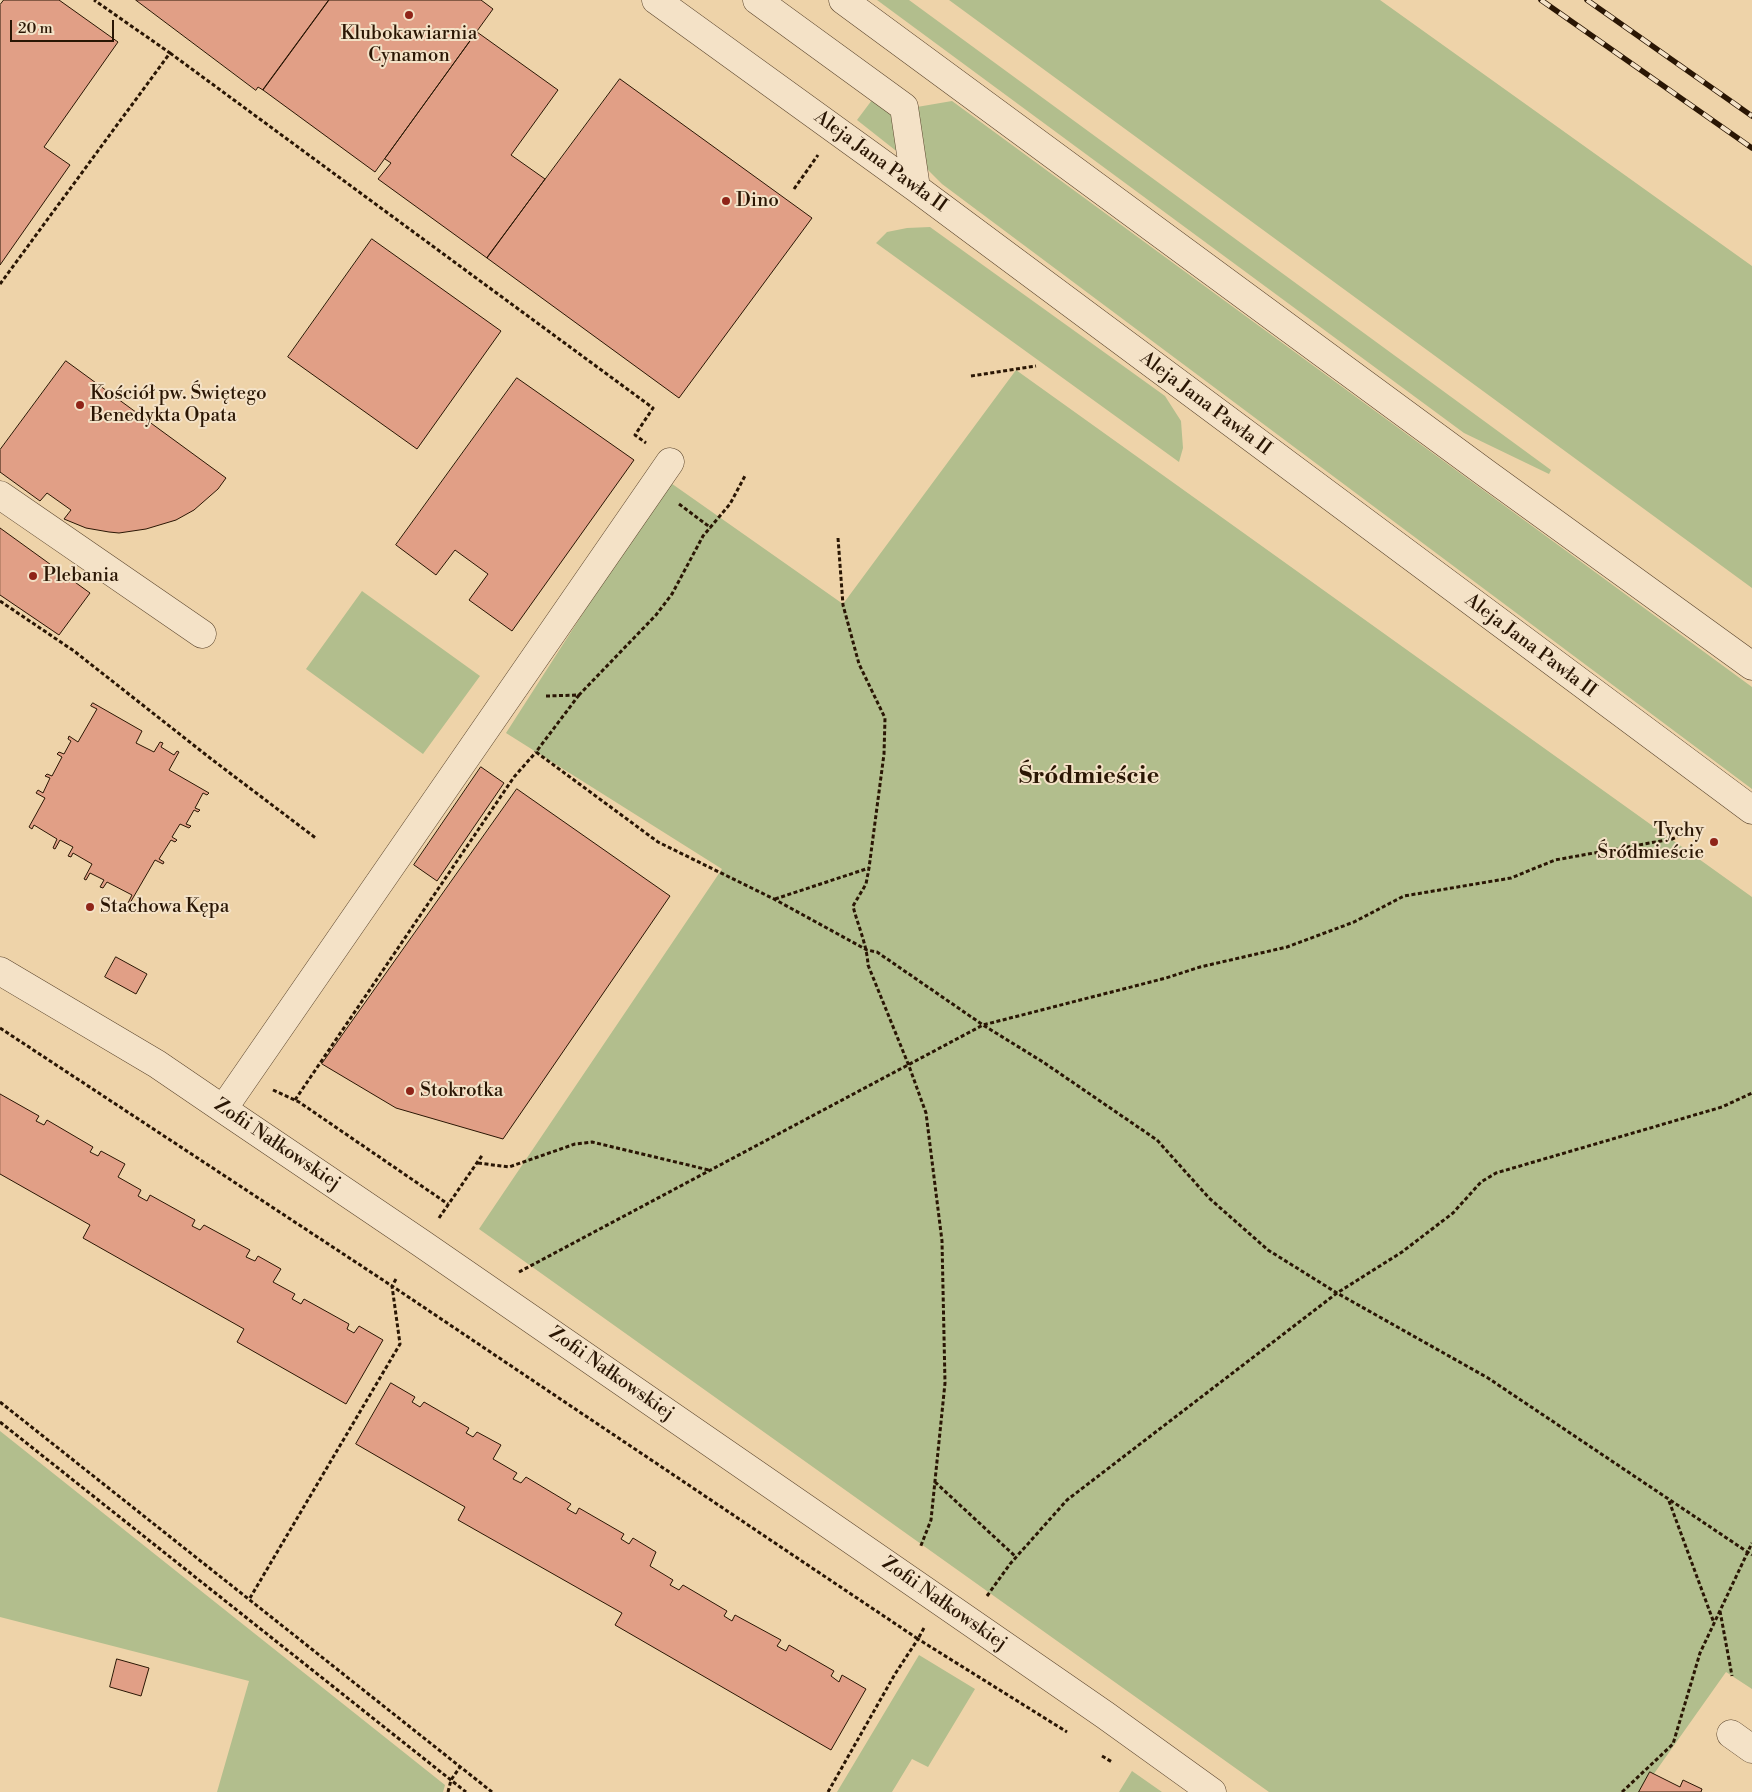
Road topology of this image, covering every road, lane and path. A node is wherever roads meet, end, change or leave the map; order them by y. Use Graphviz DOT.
graph roads {
  1 [pos="94,0"];
  2 [pos="656,0"];
  3 [pos="757,0"];
  4 [pos="843,0"];
  5 [pos="170,53"];
  6 [pos="916,188"];
  7 [pos="0,284"];
  8 [pos="1036,366"];
  9 [pos="971,376"];
  10 [pos="653,408"];
  11 [pos="670,462"];
  12 [pos="746,474"];
  13 [pos="0,495"];
  14 [pos="689,511"];
  15 [pos="711,528"];
  16 [pos="838,538"];
  17 [pos="0,601"];
  18 [pos="202,634"];
  19 [pos="1752,666"];
  20 [pos="516,684"];
  21 [pos="579,695"];
  22 [pos="536,752"];
  23 [pos="1752,810"];
  24 [pos="1693,830"];
  25 [pos="317,838"];
  26 [pos="869,868"];
  27 [pos="774,899"];
  28 [pos="867,950"];
  29 [pos="0,971"];
  30 [pos="983,1026"];
  31 [pos="0,1028"];
  32 [pos="909,1066"];
  33 [pos="1752,1093"];
  34 [pos="295,1100"];
  35 [pos="223,1109"];
  36 [pos="484,1154"];
  37 [pos="478,1163"];
  38 [pos="710,1171"];
  39 [pos="438,1219"];
  40 [pos="513,1275"];
  41 [pos="396,1279"];
  42 [pos="392,1286"];
  43 [pos="1337,1293"];
  44 [pos="0,1402"];
  45 [pos="0,1422"];
  46 [pos="934,1482"];
  47 [pos="1668,1500"];
  48 [pos="1752,1543"];
  49 [pos="1747,1553"];
  50 [pos="917,1555"];
  51 [pos="1752,1555"];
  52 [pos="1016,1557"];
  53 [pos="250,1598"];
  54 [pos="983,1601"];
  55 [pos="1720,1610"];
  56 [pos="1714,1623"];
  57 [pos="918,1639"];
  58 [pos="1732,1676"];
  59 [pos="1067,1732"];
  60 [pos="460,1767"];
  61 [pos="451,1780"];
  62 [pos="448,1792"];
  63 [pos="466,1792"];
  64 [pos="492,1792"];
  65 [pos="828,1792"];
  66 [pos="1212,1792"];
  67 [pos="1622,1792"];
  1 -- 5 [label="path"];
  2 -- 6 [label="street, Aleja Jana Pawła II"];
  3 -- 6 [label="street"];
  4 -- 19 [label="street"];
  5 -- 7 [label="path"];
  5 -- 10 [label="path"];
  6 -- 23 [label="street, Aleja Jana Pawła II"];
  8 -- 9 [label="path"];
  11 -- 20 [label="street"];
  12 -- 15 [label="path"];
  13 -- 18 [label="street"];
  14 -- 15 [label="path"];
  15 -- 21 [label="path"];
  16 -- 26 [label="path"];
  17 -- 25 [label="path"];
  20 -- 21 [label="path"];
  20 -- 35 [label="street"];
  21 -- 22 [label="path"];
  22 -- 27 [label="path"];
  22 -- 34 [label="path"];
  24 -- 30 [label="path"];
  26 -- 27 [label="path"];
  26 -- 28 [label="path"];
  27 -- 28 [label="path"];
  28 -- 30 [label="path"];
  28 -- 32 [label="path"];
  29 -- 35 [label="street, Zofii Nałkowskiej"];
  30 -- 32 [label="path"];
  30 -- 43 [label="path"];
  31 -- 42 [label="path"];
  32 -- 38 [label="path"];
  32 -- 46 [label="path"];
  33 -- 43 [label="path"];
  35 -- 66 [label="street, Zofii Nałkowskiej"];
  36 -- 37 [label="path"];
  37 -- 38 [label="path"];
  37 -- 39 [label="path"];
  38 -- 40 [label="path"];
  41 -- 42 [label="path"];
  42 -- 53 [label="path"];
  42 -- 57 [label="path"];
  43 -- 47 [label="path"];
  43 -- 52 [label="path"];
  44 -- 53 [label="path"];
  45 -- 61 [label="path"];
  46 -- 50 [label="path"];
  46 -- 52 [label="path"];
  47 -- 49 [label="path"];
  47 -- 56 [label="path"];
  48 -- 49 [label="path"];
  49 -- 51 [label="path"];
  49 -- 55 [label="path"];
  52 -- 54 [label="path"];
  53 -- 60 [label="path"];
  55 -- 56 [label="path"];
  55 -- 58 [label="path"];
  56 -- 67 [label="path"];
  57 -- 59 [label="path"];
  57 -- 65 [label="path"];
  60 -- 61 [label="path"];
  60 -- 64 [label="path"];
  61 -- 62 [label="path"];
  61 -- 63 [label="path"];
}
